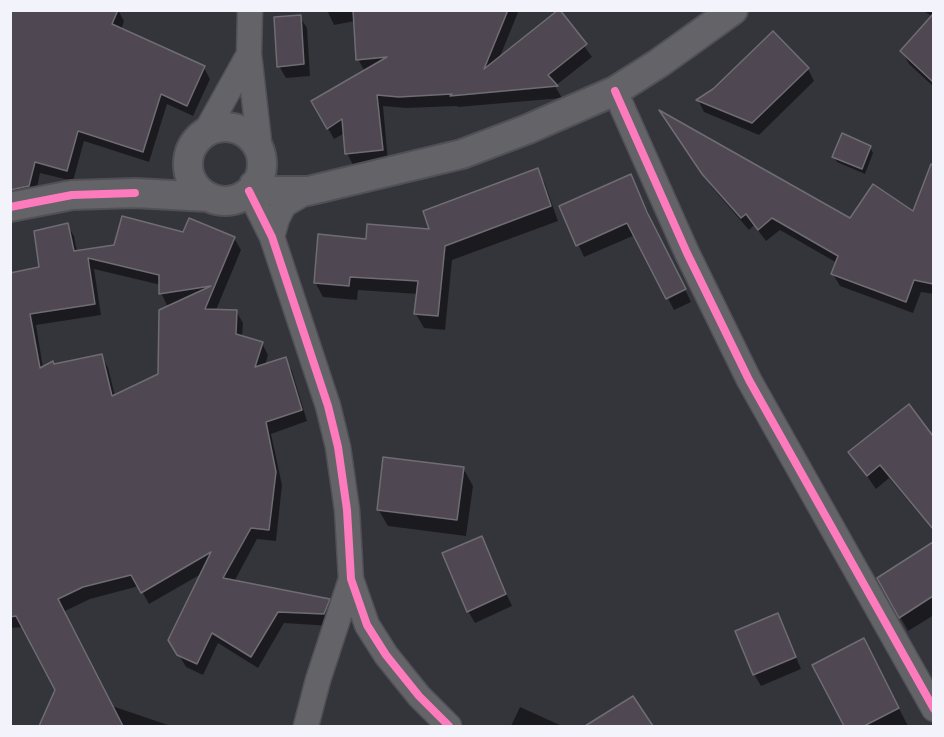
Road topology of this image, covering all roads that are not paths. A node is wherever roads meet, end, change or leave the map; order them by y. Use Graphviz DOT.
graph roads {
  1 [pos="250,10"];
  2 [pos="733,10"];
  3 [pos="249,54"];
  4 [pos="615,91"];
  5 [pos="197,143"];
  6 [pos="255,178"];
  7 [pos="308,191"];
  8 [pos="135,193"];
  9 [pos="209,197"];
  10 [pos="10,207"];
  11 [pos="272,237"];
  12 [pos="351,579"];
  13 [pos="933,709"];
  14 [pos="306,726"];
  15 [pos="449,726"];
  1 -- 3 [label="street"];
  2 -- 4 [label="street"];
  3 -- 5 [label="street"];
  3 -- 6 [label="street"];
  4 -- 7 [label="street"];
  4 -- 13 [label="street"];
  5 -- 6 [label="street"];
  5 -- 8 [label="street"];
  5 -- 9 [label="street"];
  6 -- 7 [label="street"];
  6 -- 9 [label="street"];
  6 -- 11 [label="street"];
  7 -- 11 [label="street"];
  8 -- 9 [label="street"];
  8 -- 10 [label="street"];
  11 -- 12 [label="street"];
  12 -- 14 [label="street"];
  12 -- 15 [label="street"];
}
